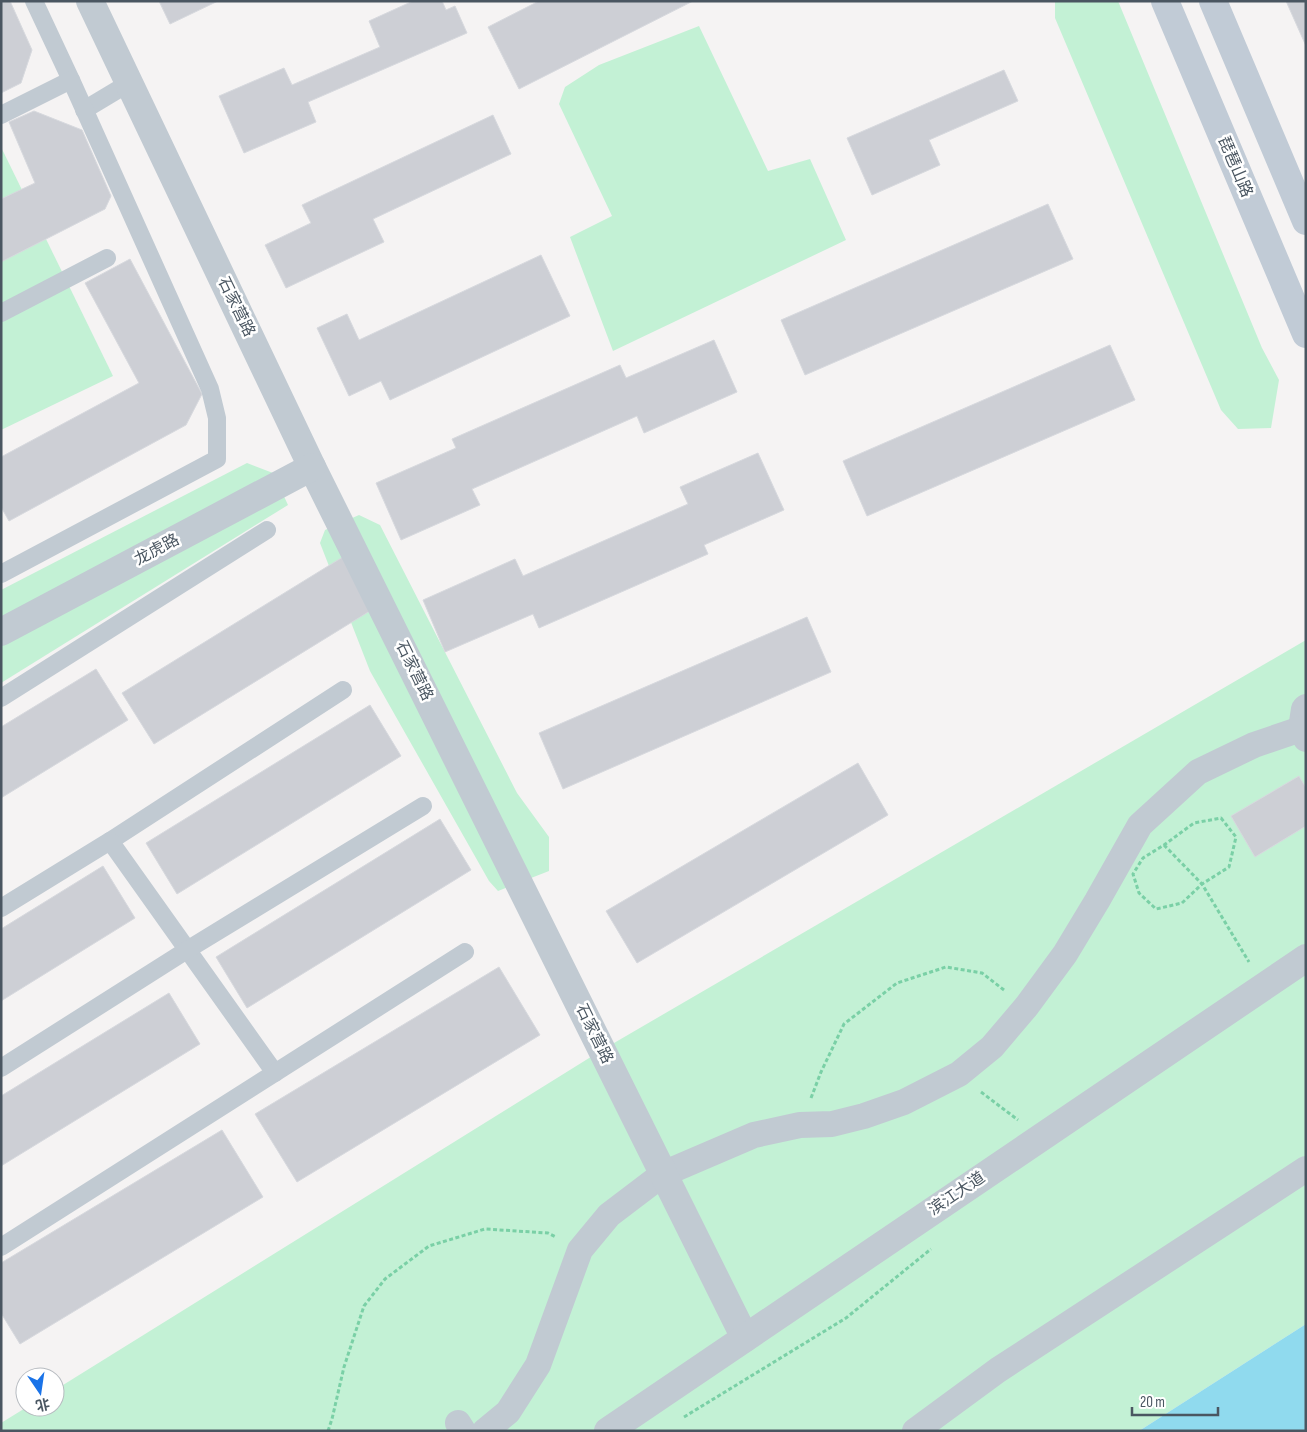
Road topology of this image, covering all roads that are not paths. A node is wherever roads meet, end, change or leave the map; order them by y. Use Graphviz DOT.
graph roads {
  1 [pos="34,1"];
  2 [pos="90,1"];
  3 [pos="1164,1"];
  4 [pos="1213,1"];
  5 [pos="70,80"];
  6 [pos="129,84"];
  7 [pos="84,110"];
  8 [pos="1,114"];
  9 [pos="1306,221"];
  10 [pos="106,258"];
  11 [pos="1,313"];
  12 [pos="1306,334"];
  13 [pos="312,467"];
  14 [pos="267,530"];
  15 [pos="1,574"];
  16 [pos="1,632"];
  17 [pos="343,690"];
  18 [pos="1,698"];
  19 [pos="1304,725"];
  20 [pos="423,806"];
  21 [pos="110,841"];
  22 [pos="1,908"];
  23 [pos="187,950"];
  24 [pos="465,952"];
  25 [pos="1306,958"];
  26 [pos="1,1068"];
  27 [pos="275,1073"];
  28 [pos="1306,1169"];
  29 [pos="664,1174"];
  30 [pos="1,1248"];
  31 [pos="745,1338"];
  32 [pos="485,1431"];
  33 [pos="608,1431"];
  34 [pos="915,1431"];
  1 -- 5 [label="lane"];
  2 -- 6 [label="street, 石家营路"];
  3 -- 12 [label="main road, 琵琶山路"];
  4 -- 9 [label="main road"];
  5 -- 7 [label="lane"];
  5 -- 8 [label="lane"];
  6 -- 7 [label="lane"];
  6 -- 13 [label="street, 石家营路"];
  7 -- 15 [label="lane"];
  10 -- 11 [label="lane"];
  13 -- 16 [label="street, 龙虎路"];
  13 -- 29 [label="street, 石家营路"];
  14 -- 18 [label="lane"];
  17 -- 21 [label="lane"];
  19 -- 29 [label="street"];
  20 -- 23 [label="lane"];
  21 -- 22 [label="lane"];
  21 -- 23 [label="lane"];
  23 -- 26 [label="lane"];
  23 -- 27 [label="lane"];
  24 -- 27 [label="lane"];
  25 -- 31 [label="street, 滨江大道"];
  27 -- 30 [label="lane"];
  28 -- 34 [label="street"];
  29 -- 31 [label="street, 石家营路"];
  29 -- 32 [label="street"];
  31 -- 33 [label="street, 滨江大道"];
}
